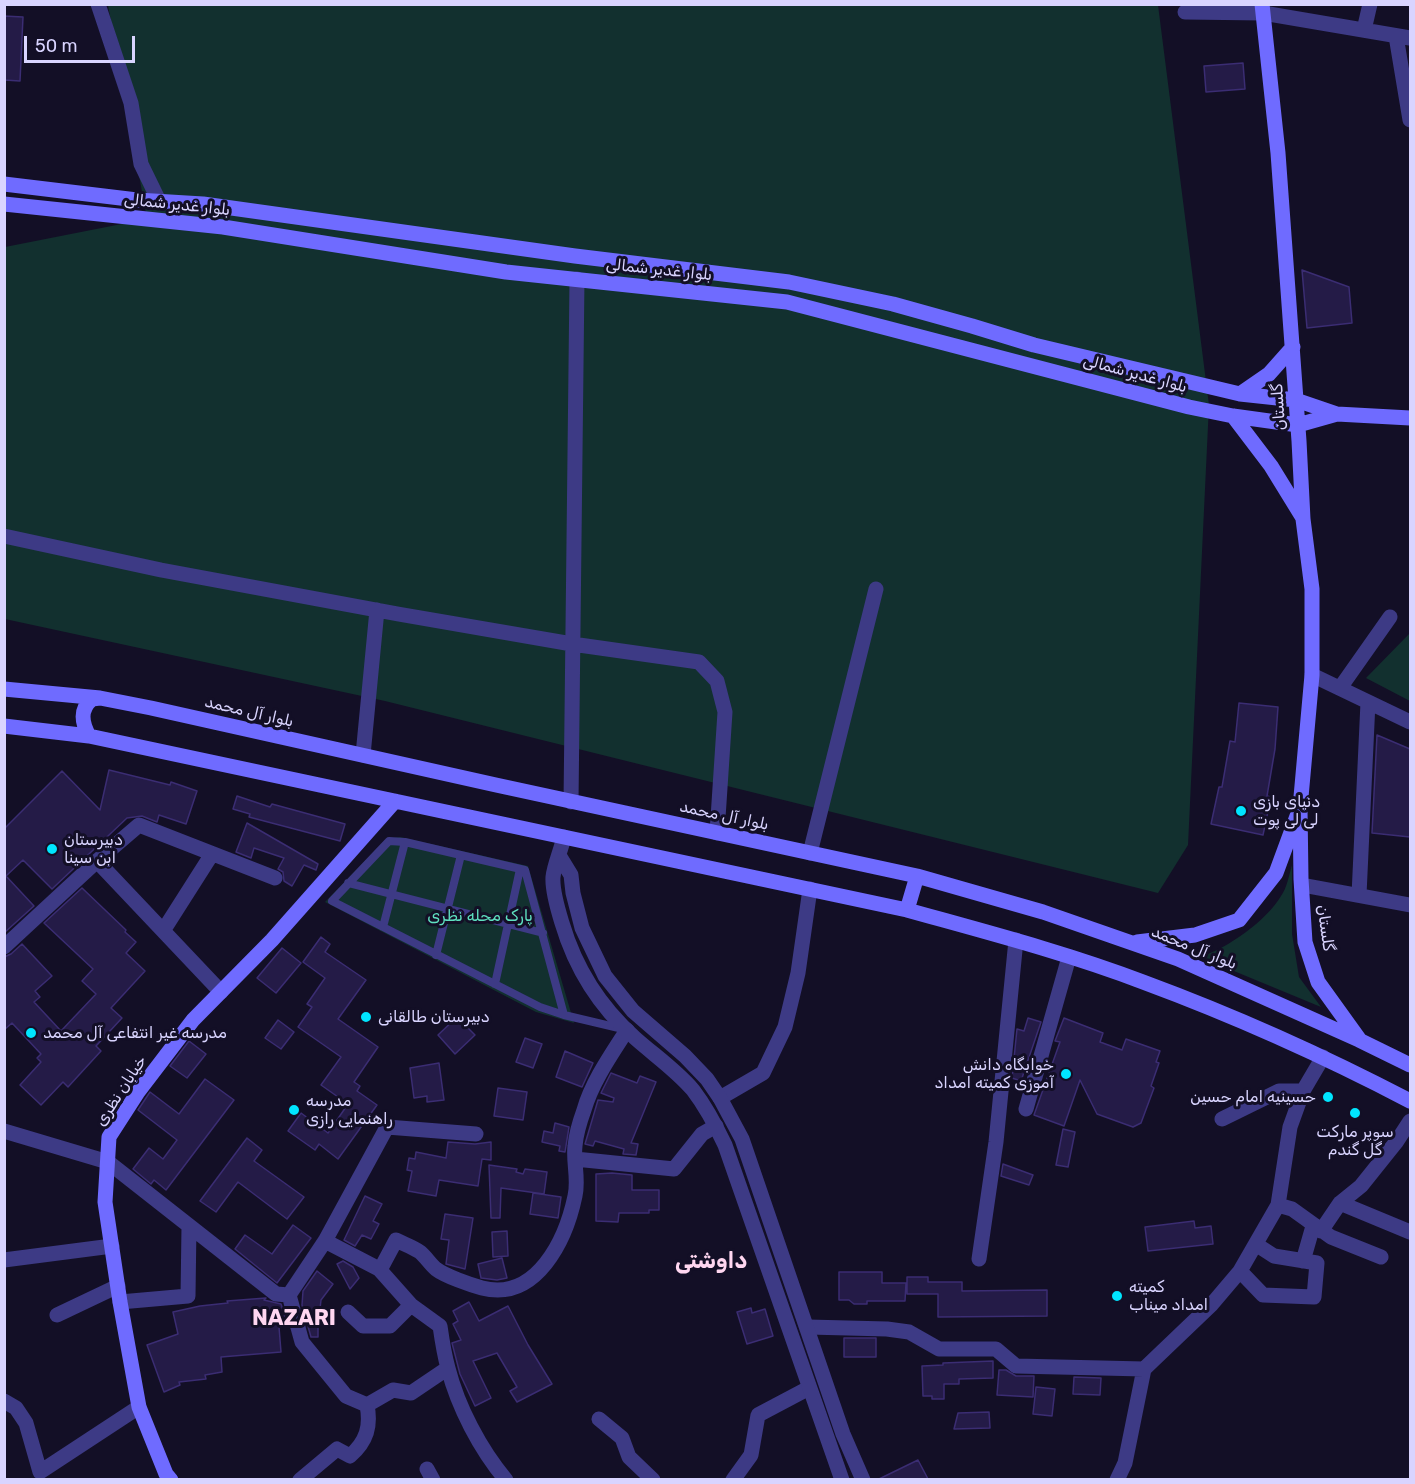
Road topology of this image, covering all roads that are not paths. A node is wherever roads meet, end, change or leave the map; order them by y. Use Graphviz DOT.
graph roads {
  1 [pos="99,4"];
  2 [pos="1370,4"];
  3 [pos="1263,9"];
  4 [pos="1185,12"];
  5 [pos="1364,30"];
  6 [pos="1403,37"];
  7 [pos="1410,120"];
  8 [pos="4,184"];
  9 [pos="159,201"];
  10 [pos="4,204"];
  11 [pos="577,279"];
  12 [pos="1293,347"];
  13 [pos="1240,394"];
  14 [pos="1296,400"];
  15 [pos="1337,414"];
  16 [pos="1233,416"];
  17 [pos="1410,418"];
  18 [pos="1298,425"];
  19 [pos="1303,519"];
  20 [pos="4,537"];
  21 [pos="876,589"];
  22 [pos="377,610"];
  23 [pos="1390,617"];
  24 [pos="572,644"];
  25 [pos="1312,675"];
  26 [pos="1340,688"];
  27 [pos="4,689"];
  28 [pos="100,698"];
  29 [pos="1368,702"];
  30 [pos="1410,722"];
  31 [pos="4,726"];
  32 [pos="88,736"];
  33 [pos="363,756"];
  34 [pos="395,801"];
  35 [pos="571,802"];
  36 [pos="1300,808"];
  37 [pos="717,833"];
  38 [pos="564,837"];
  39 [pos="405,842"];
  40 [pos="810,853"];
  41 [pos="212,854"];
  42 [pos="461,855"];
  43 [pos="560,857"];
  44 [pos="97,861"];
  45 [pos="520,869"];
  46 [pos="916,876"];
  47 [pos="275,878"];
  48 [pos="348,883"];
  49 [pos="1302,885"];
  50 [pos="810,889"];
  51 [pos="392,893"];
  52 [pos="1359,895"];
  53 [pos="1410,905"];
  54 [pos="448,908"];
  55 [pos="907,910"];
  56 [pos="508,925"];
  57 [pos="383,927"];
  58 [pos="163,931"];
  59 [pos="543,933"];
  60 [pos="1016,940"];
  61 [pos="1132,943"];
  62 [pos="4,947"];
  63 [pos="436,955"];
  64 [pos="1069,957"];
  65 [pos="495,984"];
  66 [pos="221,992"];
  67 [pos="564,1015"];
  68 [pos="627,1030"];
  69 [pos="1359,1040"];
  70 [pos="1323,1057"];
  71 [pos="1409,1060"];
  72 [pos="1303,1090"];
  73 [pos="720,1098"];
  74 [pos="1410,1101"];
  75 [pos="1026,1108"];
  76 [pos="1222,1119"];
  77 [pos="1410,1121"];
  78 [pos="716,1126"];
  79 [pos="4,1131"];
  80 [pos="476,1134"];
  81 [pos="575,1159"];
  82 [pos="108,1162"];
  83 [pos="1340,1203"];
  84 [pos="1278,1205"];
  85 [pos="189,1226"];
  86 [pos="1317,1228"];
  87 [pos="1410,1232"];
  88 [pos="324,1241"];
  89 [pos="1257,1245"];
  90 [pos="112,1246"];
  91 [pos="1381,1257"];
  92 [pos="979,1259"];
  93 [pos="4,1260"];
  94 [pos="1303,1261"];
  95 [pos="380,1270"];
  96 [pos="1240,1271"];
  97 [pos="118,1286"];
  98 [pos="289,1295"];
  99 [pos="120,1302"];
  100 [pos="411,1305"];
  101 [pos="348,1312"];
  102 [pos="57,1315"];
  103 [pos="808,1327"];
  104 [pos="448,1368"];
  105 [pos="1144,1369"];
  106 [pos="809,1388"];
  107 [pos="4,1401"];
  108 [pos="367,1405"];
  109 [pos="139,1407"];
  110 [pos="599,1419"];
  111 [pos="171,1479"];
  112 [pos="300,1479"];
  113 [pos="506,1479"];
  114 [pos="653,1479"];
  115 [pos="734,1479"];
  116 [pos="842,1479"];
  117 [pos="863,1479"];
  118 [pos="1117,1479"];
  1 -- 9 [label="street"];
  2 -- 5 [label="street"];
  3 -- 4 [label="street"];
  3 -- 5 [label="street"];
  3 -- 12 [label="main road, گلستان"];
  5 -- 6 [label="street"];
  6 -- 7 [label="street"];
  8 -- 9 [label="main road, بلوار غدیر شمالی"];
  9 -- 13 [label="main road, بلوار غدیر شمالی"];
  10 -- 11 [label="main road, بلوار غدیر شمالی"];
  11 -- 16 [label="main road, بلوار غدیر شمالی"];
  11 -- 24 [label="street"];
  12 -- 13 [label="main road"];
  12 -- 14 [label="main road, گلستان"];
  13 -- 14 [label="main road, بلوار غدیر شمالی"];
  14 -- 15 [label="main road, بلوار غدیر شمالی"];
  14 -- 18 [label="main road, گلستان"];
  15 -- 17 [label="main road"];
  15 -- 18 [label="main road"];
  16 -- 18 [label="main road, بلوار غدیر شمالی"];
  16 -- 19 [label="main road"];
  18 -- 19 [label="main road, گلستان"];
  19 -- 25 [label="main road, گلستان"];
  20 -- 22 [label="street"];
  21 -- 40 [label="street"];
  22 -- 24 [label="street"];
  22 -- 33 [label="street"];
  23 -- 26 [label="street"];
  24 -- 35 [label="street"];
  24 -- 37 [label="street"];
  25 -- 26 [label="street"];
  25 -- 36 [label="main road, گلستان"];
  26 -- 29 [label="street"];
  27 -- 28 [label="main road, بلوار آل محمد"];
  28 -- 32 [label="main road"];
  28 -- 33 [label="main road, بلوار آل محمد"];
  29 -- 30 [label="street"];
  29 -- 52 [label="street"];
  31 -- 32 [label="main road"];
  32 -- 34 [label="main road"];
  33 -- 35 [label="main road, بلوار آل محمد"];
  34 -- 38 [label="main road"];
  34 -- 66 [label="main road, خیابان نظری"];
  35 -- 37 [label="main road, بلوار آل محمد"];
  36 -- 49 [label="main road, گلستان"];
  36 -- 61 [label="main road, گلستان"];
  37 -- 40 [label="main road, بلوار آل محمد"];
  38 -- 43 [label="street"];
  38 -- 50 [label="main road"];
  39 -- 42 [label="lane"];
  39 -- 48 [label="lane"];
  39 -- 51 [label="lane"];
  40 -- 46 [label="main road, بلوار آل محمد"];
  41 -- 44 [label="street"];
  41 -- 47 [label="street"];
  41 -- 58 [label="street"];
  42 -- 45 [label="lane"];
  42 -- 54 [label="lane"];
  43 -- 68 [label="street"];
  43 -- 73 [label="street"];
  44 -- 58 [label="street"];
  44 -- 62 [label="street"];
  45 -- 56 [label="lane"];
  45 -- 59 [label="lane"];
  46 -- 55 [label="main road"];
  46 -- 61 [label="main road, بلوار آل محمد"];
  48 -- 51 [label="lane"];
  48 -- 57 [label="lane"];
  49 -- 52 [label="street"];
  49 -- 69 [label="main road, گلستان"];
  50 -- 55 [label="main road"];
  50 -- 73 [label="street"];
  51 -- 54 [label="lane"];
  51 -- 57 [label="lane"];
  52 -- 53 [label="street"];
  54 -- 56 [label="lane"];
  54 -- 63 [label="lane"];
  55 -- 60 [label="main road"];
  56 -- 59 [label="lane"];
  56 -- 65 [label="lane"];
  57 -- 63 [label="lane"];
  58 -- 66 [label="street"];
  59 -- 67 [label="lane"];
  60 -- 64 [label="main road"];
  60 -- 92 [label="street"];
  61 -- 69 [label="main road, بلوار آل محمد"];
  63 -- 65 [label="lane"];
  64 -- 70 [label="main road"];
  64 -- 75 [label="street"];
  65 -- 67 [label="lane"];
  66 -- 82 [label="main road, خیابان نظری"];
  67 -- 68 [label="lane"];
  68 -- 78 [label="street"];
  68 -- 81 [label="street"];
  69 -- 71 [label="main road, بلوار آل محمد"];
  70 -- 72 [label="street"];
  70 -- 74 [label="main road"];
  72 -- 76 [label="street"];
  72 -- 84 [label="street"];
  73 -- 103 [label="street"];
  77 -- 83 [label="street"];
  78 -- 81 [label="street"];
  78 -- 106 [label="street"];
  79 -- 82 [label="street"];
  80 -- 88 [label="street"];
  81 -- 95 [label="street"];
  82 -- 85 [label="street"];
  82 -- 90 [label="main road, خیابان نظری"];
  83 -- 86 [label="street"];
  83 -- 87 [label="street"];
  84 -- 86 [label="street"];
  84 -- 89 [label="street"];
  85 -- 98 [label="street"];
  85 -- 99 [label="street"];
  86 -- 91 [label="street"];
  86 -- 94 [label="street"];
  88 -- 95 [label="street"];
  88 -- 98 [label="street"];
  89 -- 94 [label="street"];
  89 -- 96 [label="street"];
  90 -- 93 [label="street"];
  90 -- 97 [label="main road, خیابان نظری"];
  94 -- 96 [label="street"];
  95 -- 100 [label="street"];
  96 -- 105 [label="street"];
  97 -- 99 [label="main road, خیابان نظری"];
  97 -- 102 [label="street"];
  98 -- 108 [label="street"];
  99 -- 109 [label="main road, خیابان نظری"];
  100 -- 101 [label="street"];
  100 -- 104 [label="street"];
  103 -- 105 [label="street"];
  103 -- 117 [label="street"];
  104 -- 108 [label="street"];
  104 -- 113 [label="street"];
  105 -- 118 [label="street"];
  106 -- 115 [label="street"];
  106 -- 116 [label="street"];
  107 -- 109 [label="street"];
  108 -- 112 [label="street"];
  109 -- 111 [label="main road, خیابان نظری"];
  110 -- 114 [label="street"];
}
